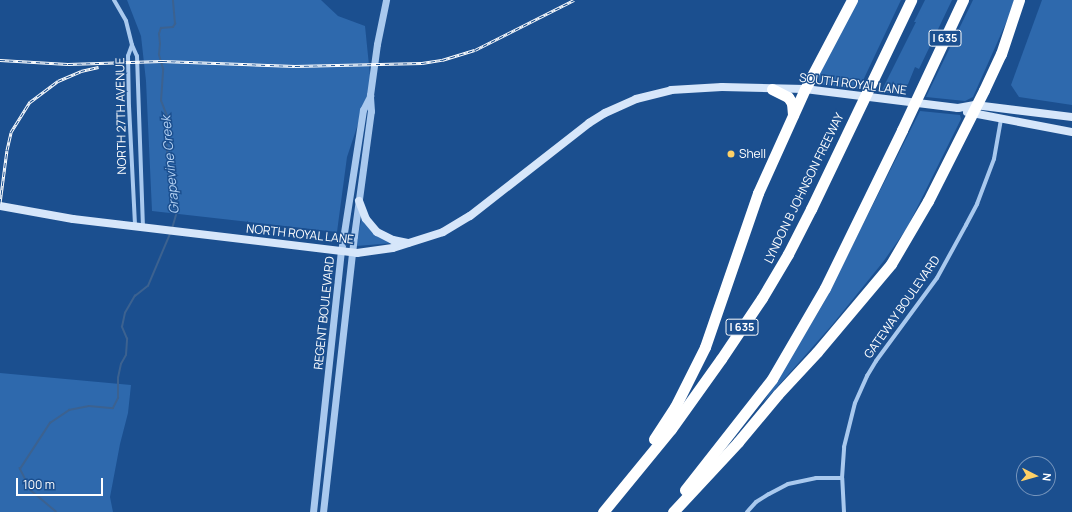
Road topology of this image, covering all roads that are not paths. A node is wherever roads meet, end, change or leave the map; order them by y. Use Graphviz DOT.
graph roads {
  1 [pos="114,0"];
  2 [pos="386,0"];
  3 [pos="852,0"];
  4 [pos="911,0"];
  5 [pos="962,0"];
  6 [pos="1019,0"];
  7 [pos="132,45"];
  8 [pos="722,87"];
  9 [pos="772,88"];
  10 [pos="806,88"];
  11 [pos="370,95"];
  12 [pos="139,105"];
  13 [pos="129,106"];
  14 [pos="973,110"];
  15 [pos="1049,114"];
  16 [pos="1072,117"];
  17 [pos="792,119"];
  18 [pos="1001,120"];
  19 [pos="1048,128"];
  20 [pos="1072,132"];
  21 [pos="359,201"];
  22 [pos="0,206"];
  23 [pos="139,227"];
  24 [pos="413,243"];
  25 [pos="341,252"];
  26 [pos="353,252"];
  27 [pos="842,478"];
  28 [pos="313,512"];
  29 [pos="323,512"];
  30 [pos="602,512"];
  31 [pos="667,512"];
  32 [pos="673,512"];
  33 [pos="747,512"];
  34 [pos="844,512"];
  1 -- 7 [label="street"];
  2 -- 11 [label="street, REGENT BOULEVARD"];
  3 -- 10 [label="highway"];
  4 -- 30 [label="highway, LYNDON B JOHNSON FREEWAY / I 635"];
  5 -- 31 [label="highway, I 635"];
  6 -- 14 [label="highway"];
  7 -- 12 [label="street, NORTH 27TH AVENUE"];
  7 -- 13 [label="street, NORTH 27TH AVENUE"];
  8 -- 9 [label="main road, SOUTH ROYAL LANE"];
  8 -- 24 [label="main road, NORTH ROYAL LANE"];
  9 -- 10 [label="main road, SOUTH ROYAL LANE"];
  9 -- 17 [label="highway"];
  10 -- 14 [label="main road, SOUTH ROYAL LANE"];
  10 -- 17 [label="highway"];
  11 -- 21 [label="street, REGENT BOULEVARD"];
  11 -- 25 [label="street, REGENT BOULEVARD"];
  12 -- 13 [label="street"];
  12 -- 23 [label="street, NORTH 27TH AVENUE"];
  13 -- 23 [label="street, NORTH 27TH AVENUE"];
  14 -- 15 [label="main road, SOUTH ROYAL LANE"];
  14 -- 18 [label="main road, SOUTH ROYAL LANE"];
  14 -- 32 [label="highway"];
  15 -- 16 [label="main road, SOUTH ROYAL LANE"];
  15 -- 19 [label="main road"];
  17 -- 30 [label="highway"];
  18 -- 19 [label="main road, SOUTH ROYAL LANE"];
  18 -- 27 [label="street, GATEWAY BOULEVARD"];
  19 -- 20 [label="main road, SOUTH ROYAL LANE"];
  21 -- 24 [label="main road"];
  21 -- 26 [label="street, REGENT BOULEVARD"];
  22 -- 23 [label="main road, NORTH ROYAL LANE"];
  23 -- 25 [label="main road, NORTH ROYAL LANE"];
  24 -- 26 [label="main road, NORTH ROYAL LANE"];
  25 -- 26 [label="main road, NORTH ROYAL LANE"];
  25 -- 28 [label="street, REGENT BOULEVARD"];
  26 -- 29 [label="street, REGENT BOULEVARD"];
  27 -- 33 [label="street"];
  27 -- 34 [label="street, GATEWAY BOULEVARD"];
}
